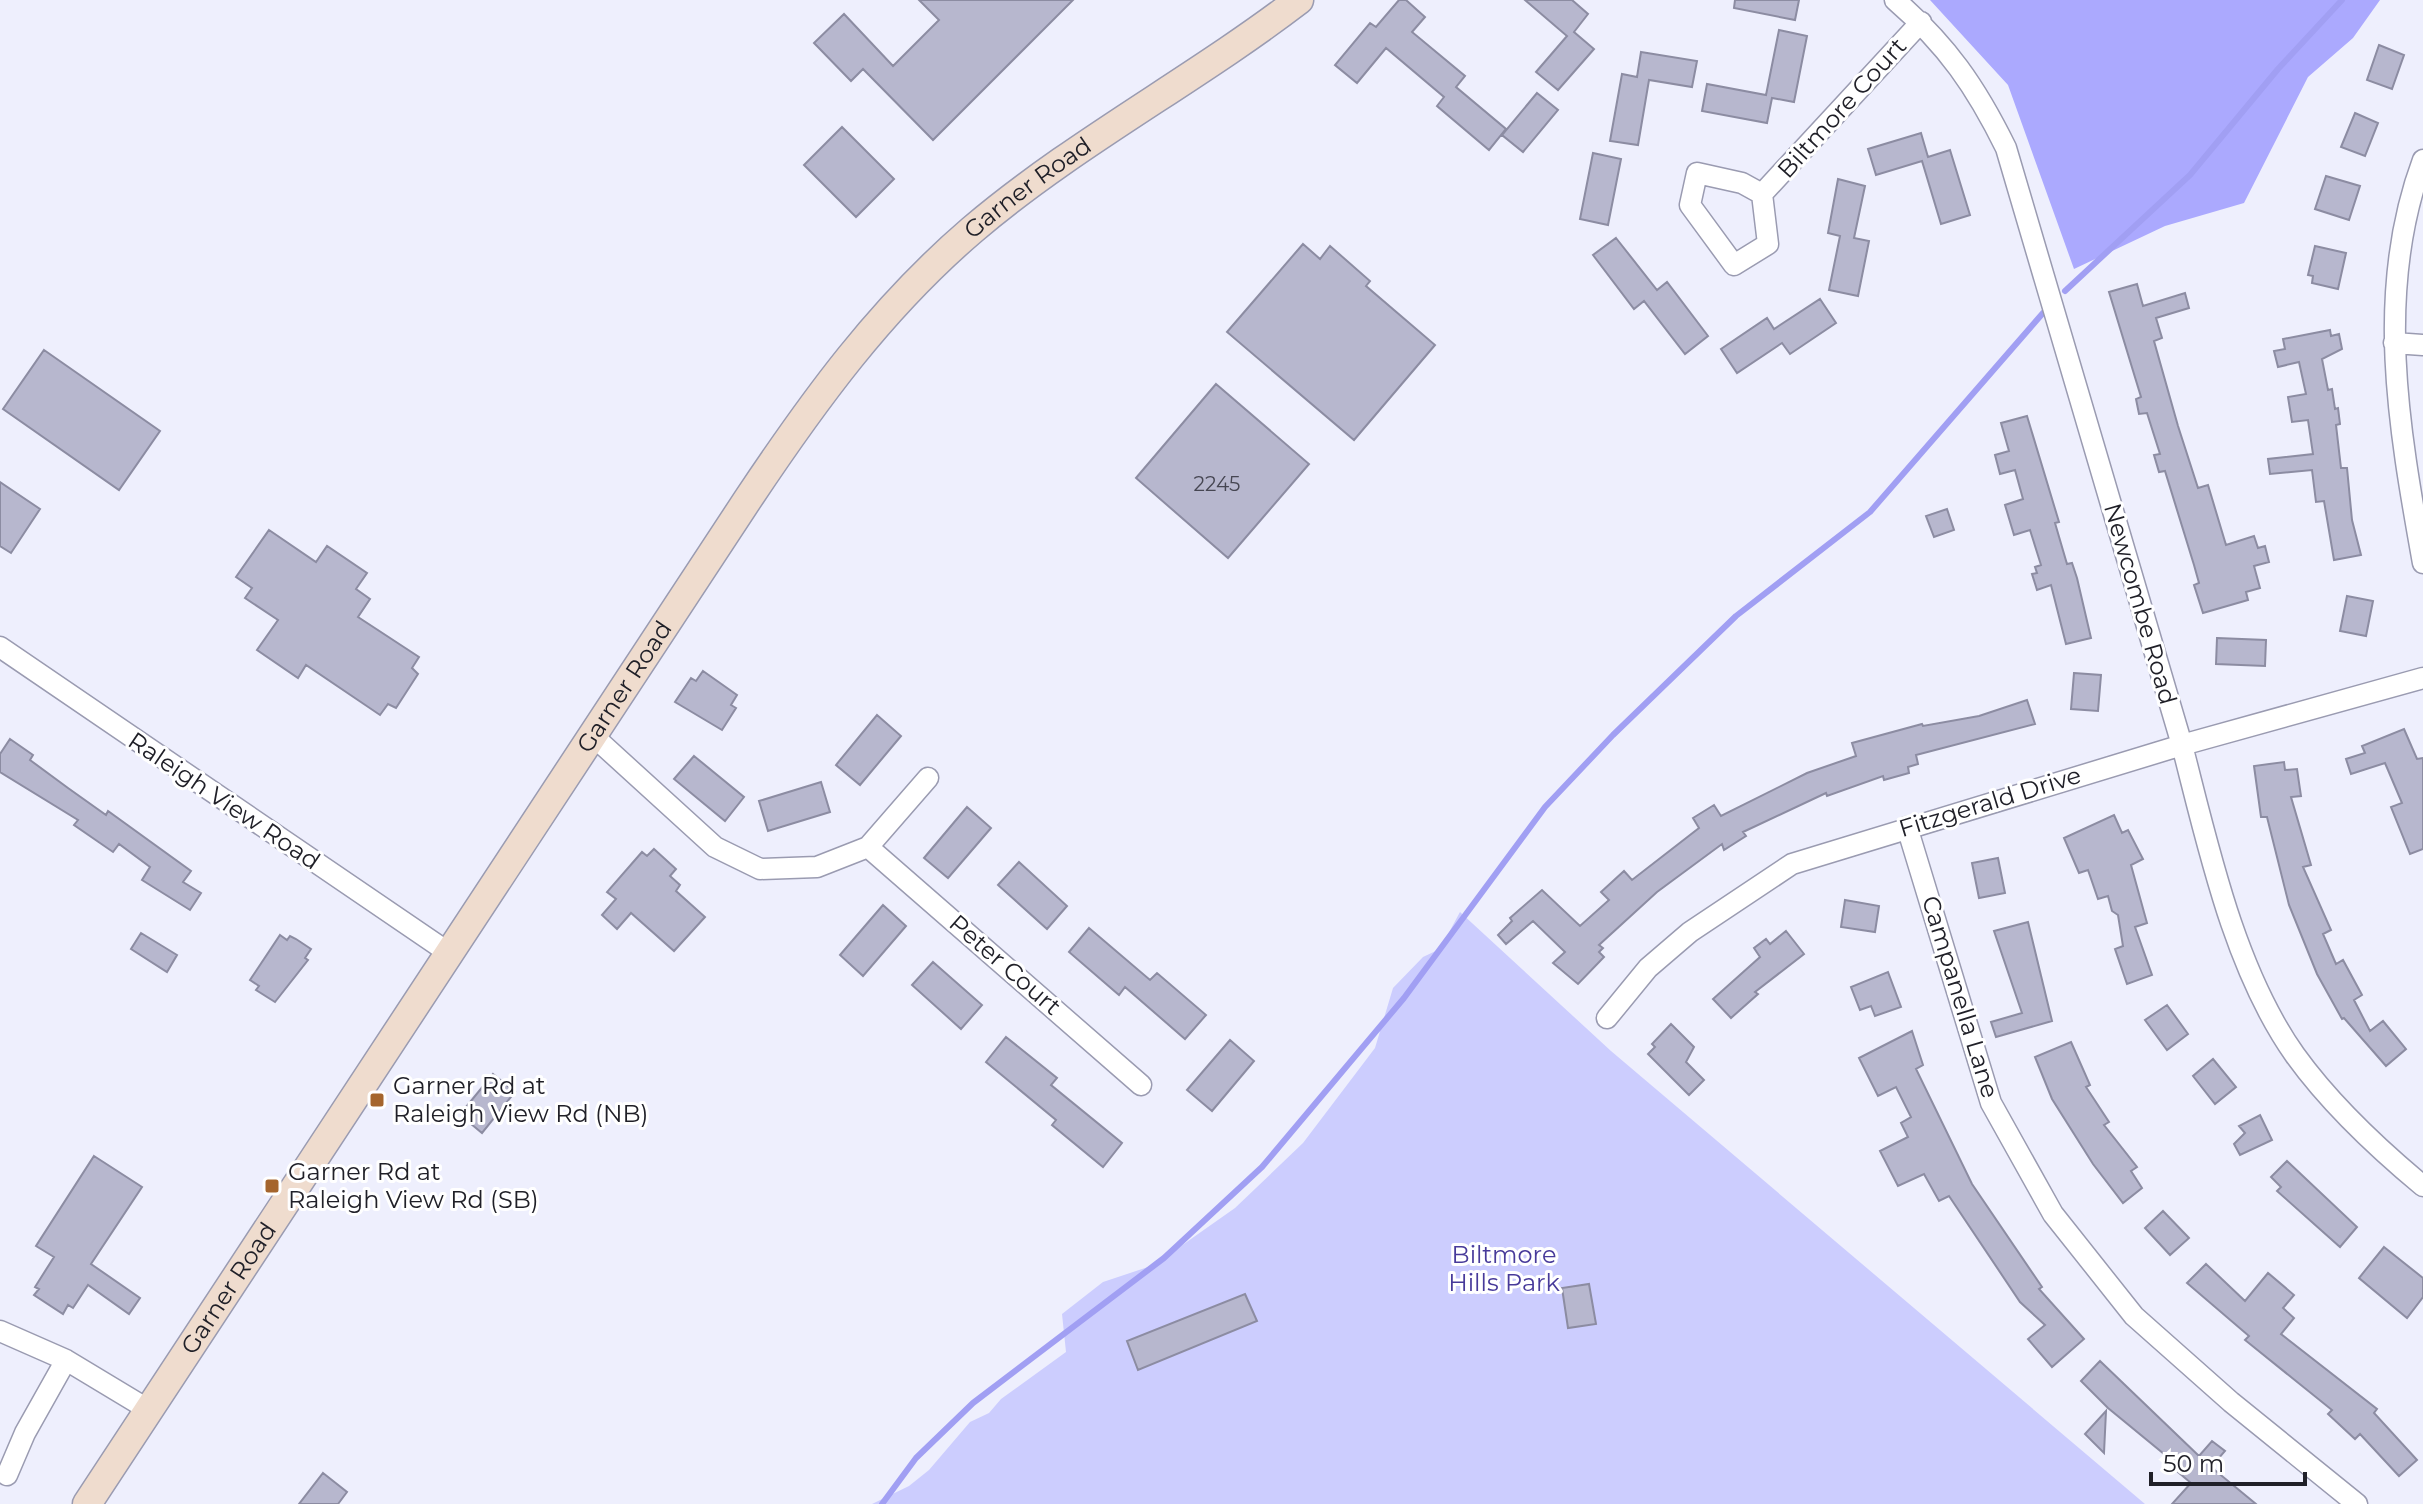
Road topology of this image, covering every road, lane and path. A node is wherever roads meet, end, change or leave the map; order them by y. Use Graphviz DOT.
graph roads {
  1 [pos="1299,0"];
  2 [pos="1895,0"];
  3 [pos="1921,22"];
  4 [pos="2423,160"];
  5 [pos="1762,194"];
  6 [pos="2394,343"];
  7 [pos="2423,345"];
  8 [pos="2423,563"];
  9 [pos="0,647"];
  10 [pos="2423,678"];
  11 [pos="592,735"];
  12 [pos="2182,745"];
  13 [pos="928,778"];
  14 [pos="1907,827"];
  15 [pos="868,847"];
  16 [pos="449,953"];
  17 [pos="1607,1018"];
  18 [pos="1141,1085"];
  19 [pos="2423,1186"];
  20 [pos="0,1331"];
  21 [pos="66,1360"];
  22 [pos="149,1410"];
  23 [pos="7,1475"];
  24 [pos="87,1504"];
  25 [pos="2357,1504"];
  1 -- 11 [label="main road, Garner Road"];
  2 -- 3 [label="street, Newcombe Road"];
  3 -- 5 [label="street, Biltmore Court"];
  3 -- 12 [label="street, Newcombe Road"];
  4 -- 6 [label="street"];
  5 -- 5 [label="street, Biltmore Court"];
  6 -- 7 [label="street"];
  6 -- 8 [label="street"];
  9 -- 16 [label="street, Raleigh View Road"];
  10 -- 12 [label="street, Fitzgerald Drive"];
  11 -- 15 [label="street"];
  11 -- 16 [label="main road, Garner Road"];
  12 -- 14 [label="street, Fitzgerald Drive"];
  12 -- 19 [label="street, Newcombe Road"];
  13 -- 15 [label="street"];
  14 -- 17 [label="street, Fitzgerald Drive"];
  14 -- 25 [label="street, Campanella Lane"];
  15 -- 18 [label="street, Peter Court"];
  16 -- 22 [label="main road, Garner Road"];
  20 -- 21 [label="street"];
  21 -- 22 [label="street"];
  21 -- 23 [label="street"];
  22 -- 24 [label="main road, Garner Road"];
}
